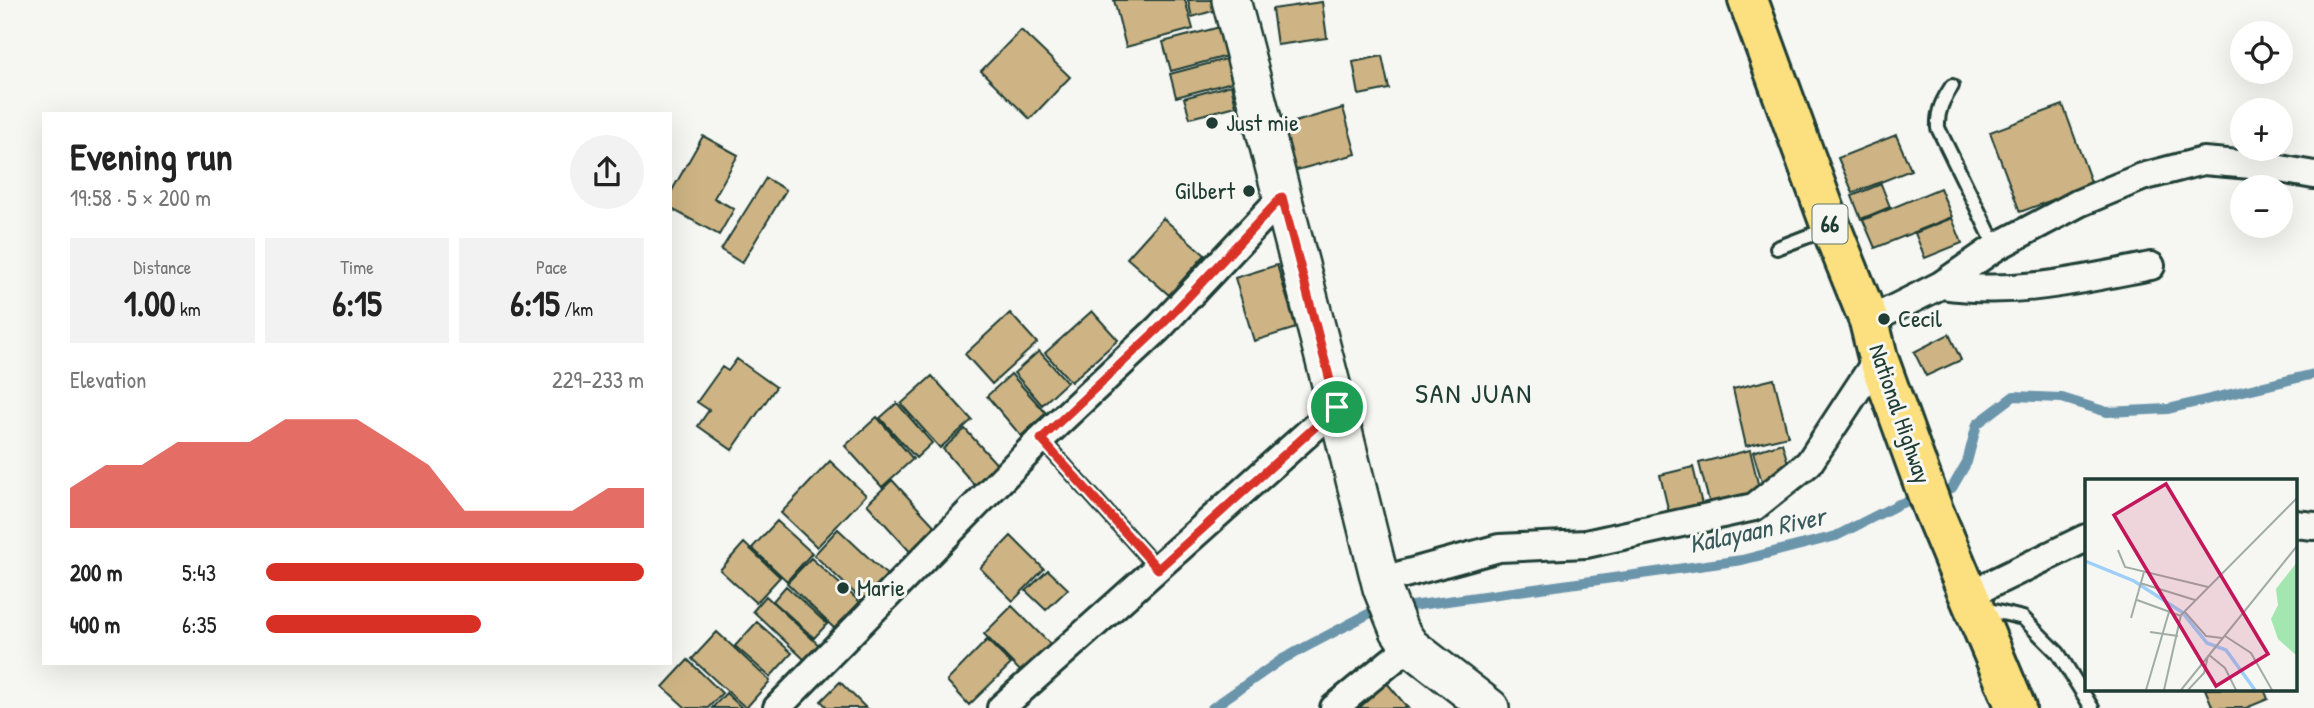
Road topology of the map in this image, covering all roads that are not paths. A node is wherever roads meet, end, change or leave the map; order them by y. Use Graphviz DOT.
graph roads {
  1 [pos="1231,0"];
  2 [pos="1748,0"];
  3 [pos="1952,86"];
  4 [pos="2314,174"];
  5 [pos="1282,197"];
  6 [pos="1831,227"];
  7 [pos="1996,247"];
  8 [pos="1777,248"];
  9 [pos="2151,266"];
  10 [pos="1941,285"];
  11 [pos="1869,321"];
  12 [pos="1878,358"];
  13 [pos="1337,407"];
  14 [pos="1041,439"];
  15 [pos="2296,524"];
  16 [pos="2314,526"];
  17 [pos="2085,539"];
  18 [pos="1158,569"];
  19 [pos="1381,584"];
  20 [pos="1972,600"];
  21 [pos="1404,638"];
  22 [pos="777,708"];
  23 [pos="1001,708"];
  24 [pos="1334,708"];
  25 [pos="1489,708"];
  26 [pos="2015,708"];
  27 [pos="2092,708"];
  1 -- 5 [label="street"];
  2 -- 6 [label="main road, National Highway / 66"];
  3 -- 7 [label="lane"];
  4 -- 7 [label="street"];
  5 -- 13 [label="street"];
  5 -- 14 [label="street"];
  6 -- 8 [label="lane"];
  6 -- 11 [label="main road, National Highway / 66"];
  7 -- 10 [label="street"];
  9 -- 10 [label="street"];
  10 -- 11 [label="street"];
  11 -- 12 [label="main road, National Highway / 66"];
  12 -- 19 [label="street"];
  12 -- 20 [label="main road, National Highway / 66"];
  13 -- 18 [label="street"];
  13 -- 19 [label="street"];
  14 -- 18 [label="lane"];
  14 -- 22 [label="street"];
  15 -- 16 [label="street"];
  17 -- 20 [label="street"];
  18 -- 23 [label="street"];
  19 -- 21 [label="street"];
  20 -- 26 [label="main road, National Highway / 66"];
  20 -- 27 [label="lane"];
  21 -- 24 [label="street"];
  21 -- 25 [label="street"];
}
